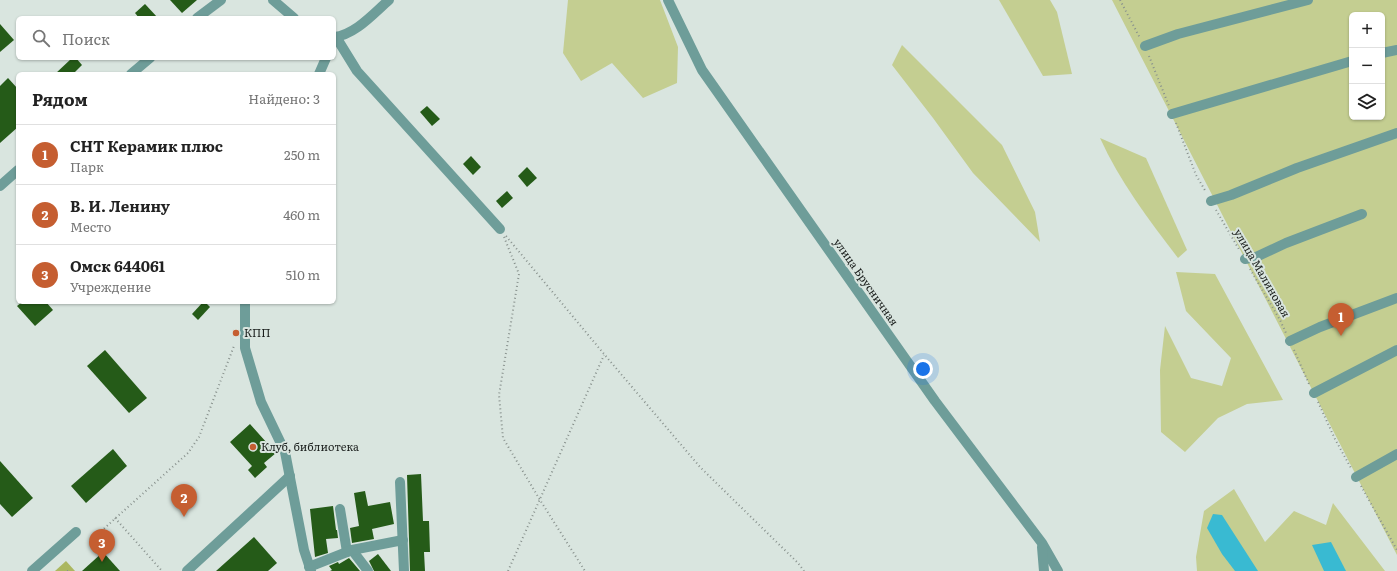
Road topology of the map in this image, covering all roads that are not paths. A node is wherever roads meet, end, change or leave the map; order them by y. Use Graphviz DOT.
graph roads {
  1 [pos="221,0"];
  2 [pos="273,0"];
  3 [pos="389,0"];
  4 [pos="668,0"];
  5 [pos="1308,0"];
  6 [pos="200,16"];
  7 [pos="292,16"];
  8 [pos="336,38"];
  9 [pos="336,40"];
  10 [pos="1145,46"];
  11 [pos="1397,50"];
  12 [pos="1385,52"];
  13 [pos="148,60"];
  14 [pos="325,60"];
  15 [pos="1349,62"];
  16 [pos="133,72"];
  17 [pos="321,72"];
  18 [pos="1172,114"];
  19 [pos="1397,133"];
  20 [pos="16,172"];
  21 [pos="0,186"];
  22 [pos="1211,201"];
  23 [pos="1362,214"];
  24 [pos="500,229"];
  25 [pos="1245,259"];
  26 [pos="1397,298"];
  27 [pos="245,304"];
  28 [pos="1290,341"];
  29 [pos="1397,350"];
  30 [pos="1314,393"];
  31 [pos="1397,454"];
  32 [pos="290,476"];
  33 [pos="1356,478"];
  34 [pos="400,482"];
  35 [pos="340,509"];
  36 [pos="76,532"];
  37 [pos="403,540"];
  38 [pos="1042,543"];
  39 [pos="349,551"];
  40 [pos="310,569"];
  41 [pos="32,571"];
  42 [pos="187,571"];
  43 [pos="368,571"];
  44 [pos="404,571"];
  45 [pos="1044,571"];
  46 [pos="1058,571"];
  1 -- 6 [label="street"];
  2 -- 7 [label="street"];
  3 -- 8 [label="street"];
  4 -- 38 [label="street, улица Брусничная"];
  5 -- 10 [label="street"];
  9 -- 24 [label="street"];
  11 -- 12 [label="street"];
  13 -- 16 [label="street"];
  14 -- 17 [label="street"];
  15 -- 18 [label="street"];
  19 -- 22 [label="street"];
  20 -- 21 [label="street"];
  23 -- 25 [label="street"];
  26 -- 28 [label="street"];
  27 -- 32 [label="street"];
  29 -- 30 [label="street"];
  31 -- 33 [label="street"];
  32 -- 40 [label="street"];
  32 -- 42 [label="street"];
  34 -- 37 [label="street"];
  35 -- 39 [label="street"];
  36 -- 41 [label="street"];
  37 -- 39 [label="street"];
  37 -- 44 [label="street"];
  38 -- 45 [label="street"];
  38 -- 46 [label="street, улица Брусничная"];
  39 -- 40 [label="street"];
  39 -- 43 [label="street"];
}
